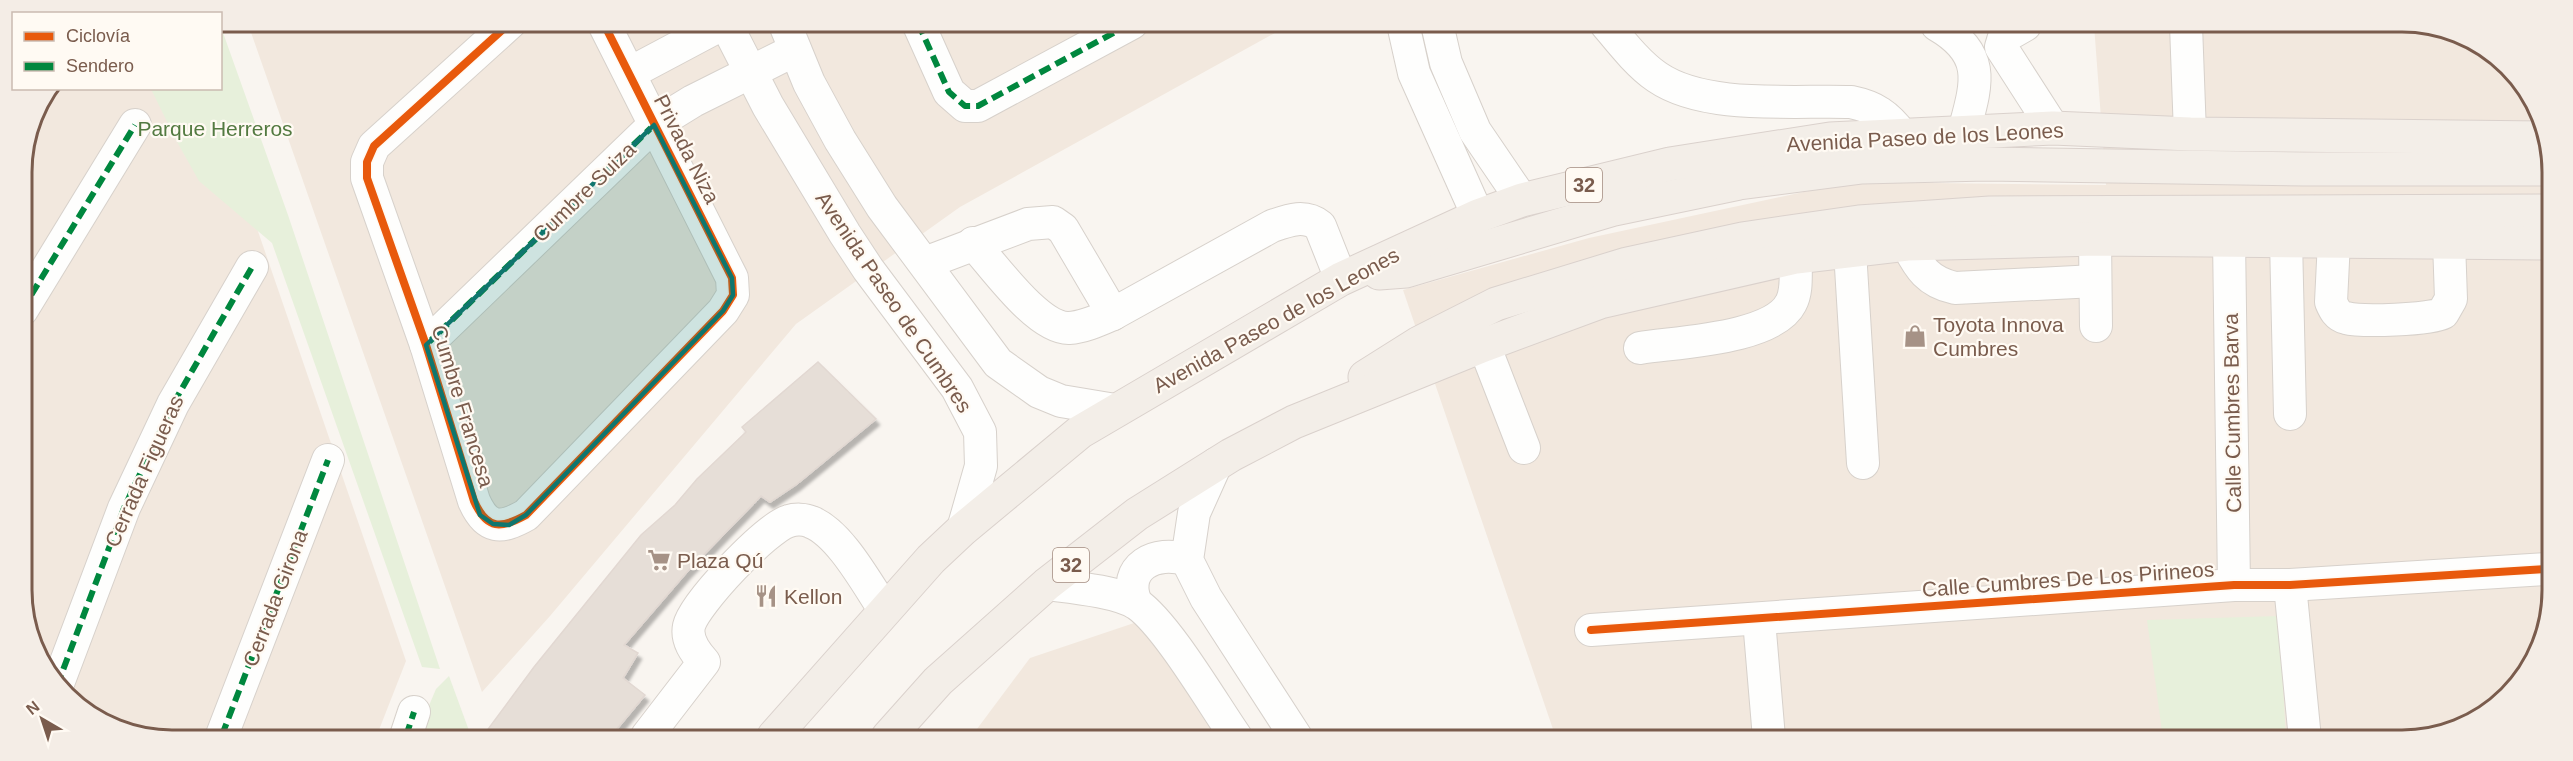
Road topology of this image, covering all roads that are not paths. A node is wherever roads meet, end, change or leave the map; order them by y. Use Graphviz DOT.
graph roads {
  1 [pos="501,32"];
  2 [pos="608,32"];
  3 [pos="707,32"];
  4 [pos="731,32"];
  5 [pos="922,32"];
  6 [pos="1115,32"];
  7 [pos="1439,32"];
  8 [pos="1614,32"];
  9 [pos="1950,32"];
  10 [pos="2013,32"];
  11 [pos="2186,32"];
  12 [pos="789,36"];
  13 [pos="1406,37"];
  14 [pos="630,73"];
  15 [pos="749,73"];
  16 [pos="135,125"];
  17 [pos="654,125"];
  18 [pos="2053,128"];
  19 [pos="1475,131"];
  20 [pos="1964,131"];
  21 [pos="2190,134"];
  22 [pos="1902,135"];
  23 [pos="2537,138"];
  24 [pos="1446,147"];
  25 [pos="2542,169"];
  26 [pos="1522,200"];
  27 [pos="2542,211"];
  28 [pos="1478,216"];
  29 [pos="2095,239"];
  30 [pos="2229,240"];
  31 [pos="2286,240"];
  32 [pos="2334,241"];
  33 [pos="2450,242"];
  34 [pos="973,243"];
  35 [pos="2542,243"];
  36 [pos="1907,244"];
  37 [pos="1850,251"];
  38 [pos="1796,257"];
  39 [pos="925,263"];
  40 [pos="252,267"];
  41 [pos="1346,278"];
  42 [pos="2095,282"];
  43 [pos="32,294"];
  44 [pos="733,294"];
  45 [pos="1113,314"];
  46 [pos="2096,326"];
  47 [pos="426,345"];
  48 [pos="1484,345"];
  49 [pos="1640,348"];
  50 [pos="1115,410"];
  51 [pos="2290,414"];
  52 [pos="1294,423"];
  53 [pos="1524,448"];
  54 [pos="328,460"];
  55 [pos="1863,463"];
  56 [pos="1216,464"];
  57 [pos="963,529"];
  58 [pos="1187,560"];
  59 [pos="2542,569"];
  60 [pos="1047,584"];
  61 [pos="2234,585"];
  62 [pos="2290,585"];
  63 [pos="1136,603"];
  64 [pos="884,609"];
  65 [pos="1759,620"];
  66 [pos="1592,630"];
  67 [pos="61,675"];
  68 [pos="1291,729"];
  69 [pos="1768,729"];
  70 [pos="2304,729"];
  71 [pos="224,730"];
  72 [pos="652,730"];
  73 [pos="779,730"];
  74 [pos="894,730"];
  75 [pos="1231,730"];
  1 -- 47 [label="street, Cumbre Francesa"];
  2 -- 14 [label="street, Privada Niza"];
  3 -- 14 [label="street"];
  4 -- 15 [label="street, Avenida Paseo de Cumbres"];
  5 -- 6 [label="street"];
  7 -- 13 [label="street"];
  7 -- 19 [label="street"];
  8 -- 22 [label="street"];
  9 -- 20 [label="street"];
  10 -- 18 [label="street"];
  11 -- 21 [label="street"];
  12 -- 15 [label="street, Cumbre Suiza"];
  12 -- 39 [label="street, Avenida Paseo de Cumbres"];
  13 -- 24 [label="street"];
  14 -- 17 [label="street, Privada Niza"];
  15 -- 17 [label="street, Cumbre Suiza"];
  15 -- 57 [label="street, Avenida Paseo de Cumbres"];
  16 -- 43 [label="street"];
  17 -- 44 [label="street, Privada Niza"];
  17 -- 47 [label="street, Cumbre Suiza"];
  18 -- 20 [label="main road, Avenida Paseo de los Leones / 32"];
  18 -- 21 [label="main road, Avenida Paseo de los Leones / 32"];
  19 -- 24 [label="street"];
  19 -- 26 [label="street"];
  20 -- 22 [label="main road, Avenida Paseo de los Leones / 32"];
  21 -- 23 [label="main road, Avenida Paseo de los Leones / 32"];
  22 -- 26 [label="main road, Avenida Paseo de los Leones / 32"];
  24 -- 28 [label="street"];
  25 -- 41 [label="main road"];
  26 -- 28 [label="main road, Avenida Paseo de los Leones / 32"];
  27 -- 52 [label="main road"];
  28 -- 41 [label="main road, Avenida Paseo de los Leones / 32"];
  29 -- 30 [label="main road, 32"];
  29 -- 36 [label="main road, 32"];
  29 -- 42 [label="street"];
  30 -- 31 [label="main road, 32"];
  30 -- 61 [label="street, Calle Cumbres Barva"];
  31 -- 32 [label="main road, 32"];
  31 -- 51 [label="street"];
  32 -- 33 [label="main road, 32"];
  32 -- 33 [label="street"];
  33 -- 35 [label="main road, 32"];
  34 -- 39 [label="street"];
  34 -- 45 [label="street"];
  34 -- 45 [label="street"];
  36 -- 37 [label="main road, 32"];
  36 -- 42 [label="street"];
  37 -- 38 [label="main road, 32"];
  37 -- 55 [label="street"];
  38 -- 48 [label="main road, 32"];
  38 -- 49 [label="street"];
  39 -- 50 [label="street, Avenida Paseo de Cumbres"];
  40 -- 67 [label="street, Cerrada Figueras"];
  41 -- 45 [label="street"];
  41 -- 50 [label="main road, Avenida Paseo de los Leones / 32"];
  42 -- 46 [label="street"];
  44 -- 47 [label="street, Cumbre Francesa"];
  48 -- 52 [label="main road, 32"];
  48 -- 53 [label="street"];
  50 -- 57 [label="main road, Avenida Paseo de los Leones / 32"];
  52 -- 56 [label="main road, 32"];
  54 -- 71 [label="street, Cerrada Girona"];
  56 -- 58 [label="street"];
  56 -- 60 [label="main road, 32"];
  57 -- 64 [label="main road, Avenida Paseo de los Leones / 32"];
  58 -- 63 [label="street"];
  58 -- 68 [label="street"];
  59 -- 62 [label="street, Calle Cumbres De Los Pirineos"];
  60 -- 63 [label="street"];
  60 -- 74 [label="main road, 32"];
  61 -- 62 [label="street, Calle Cumbres De Los Pirineos"];
  61 -- 65 [label="street, Calle Cumbres De Los Pirineos"];
  62 -- 70 [label="street"];
  63 -- 75 [label="street"];
  64 -- 72 [label="street"];
  64 -- 73 [label="main road, Avenida Paseo de los Leones / 32"];
  65 -- 66 [label="street, Calle Cumbres De Los Pirineos"];
  65 -- 69 [label="street"];
}
